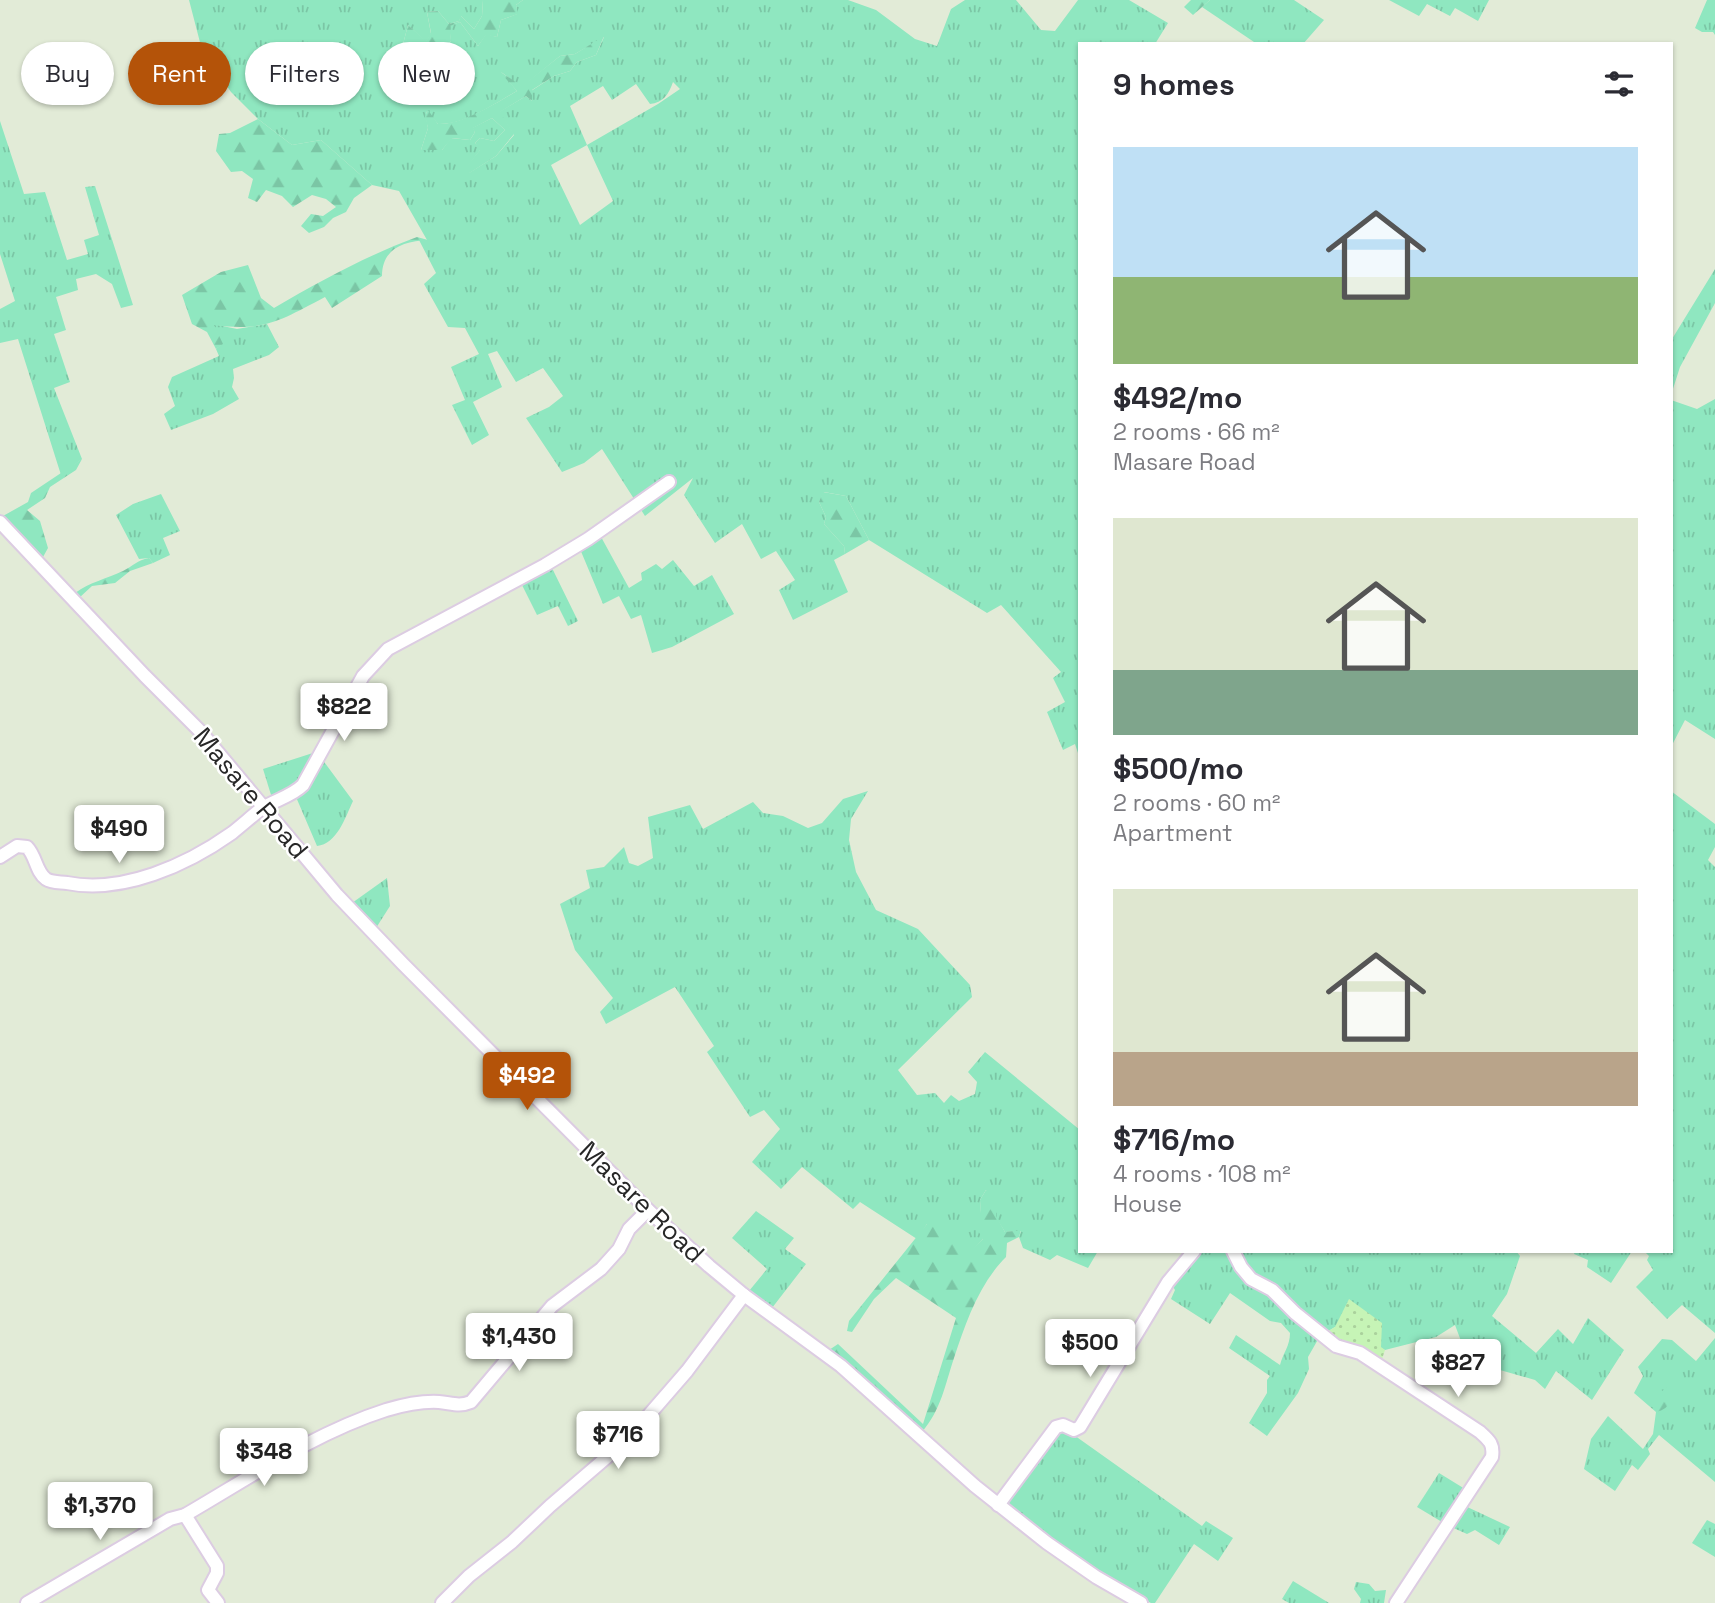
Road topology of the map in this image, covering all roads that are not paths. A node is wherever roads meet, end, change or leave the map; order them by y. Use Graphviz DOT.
graph roads {
  1 [pos="669,482"];
  2 [pos="0,522"];
  3 [pos="263,808"];
  4 [pos="0,857"];
  5 [pos="648,1210"];
  6 [pos="1192,1253"];
  7 [pos="1234,1253"];
  8 [pos="744,1295"];
  9 [pos="998,1505"];
  10 [pos="185,1515"];
  11 [pos="27,1603"];
  12 [pos="218,1603"];
  13 [pos="442,1603"];
  14 [pos="1141,1603"];
  15 [pos="1396,1603"];
  1 -- 3 [label="street"];
  2 -- 3 [label="street, Masare Road"];
  3 -- 4 [label="street"];
  3 -- 5 [label="street, Masare Road"];
  5 -- 8 [label="street, Masare Road"];
  5 -- 10 [label="street"];
  6 -- 9 [label="street"];
  7 -- 15 [label="street"];
  8 -- 9 [label="street, Masare Road"];
  8 -- 13 [label="street"];
  9 -- 14 [label="street, Masare Road"];
  10 -- 11 [label="street"];
  10 -- 12 [label="street"];
}
